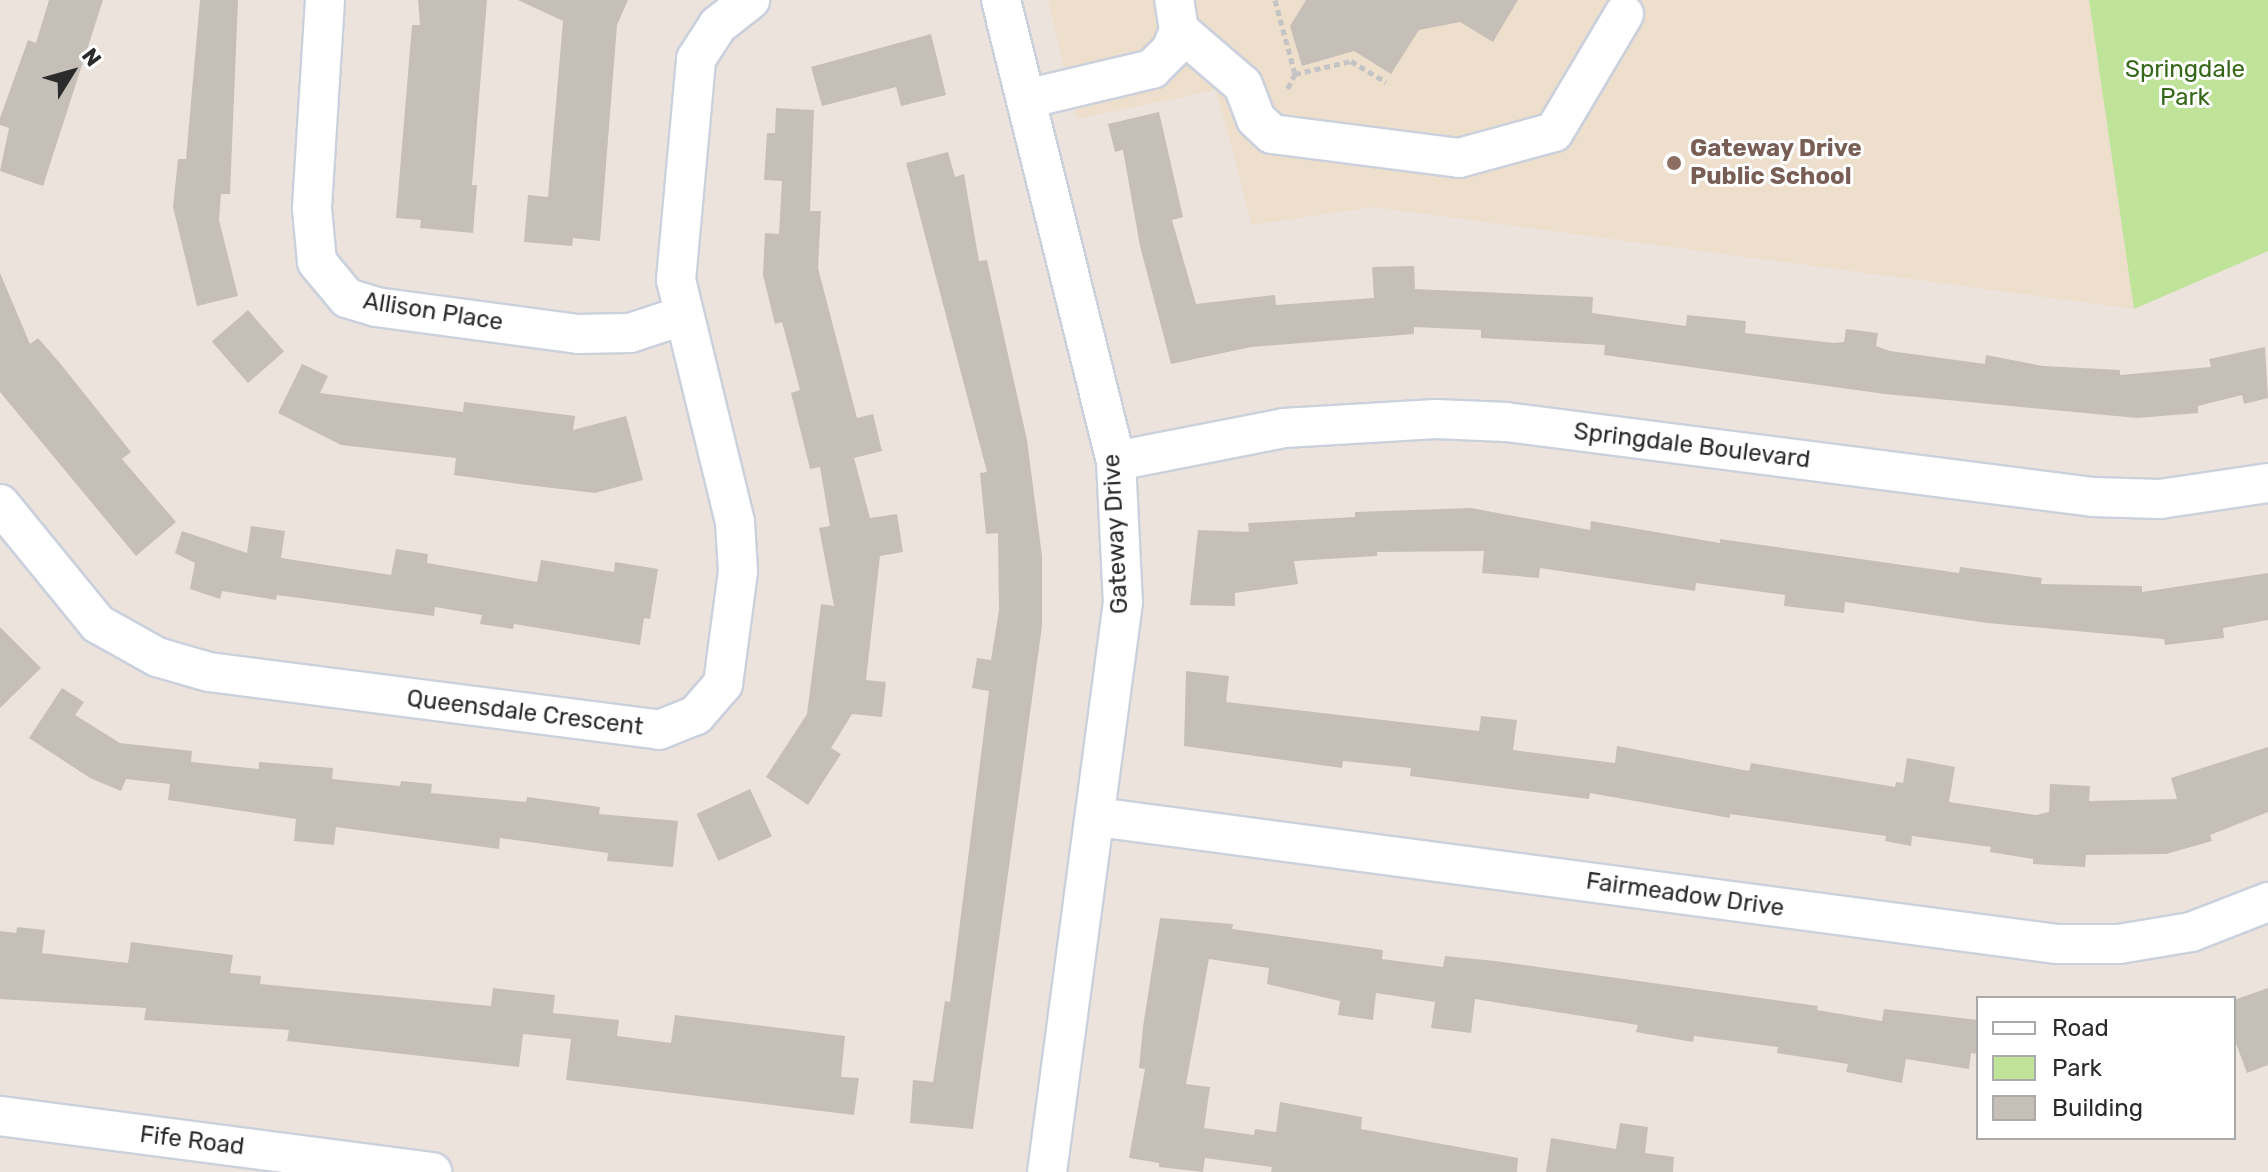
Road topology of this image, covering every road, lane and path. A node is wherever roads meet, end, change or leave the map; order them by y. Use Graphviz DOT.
graph roads {
  1 [pos="325,0"];
  2 [pos="750,0"];
  3 [pos="1001,0"];
  4 [pos="1275,0"];
  5 [pos="1624,14"];
  6 [pos="1176,15"];
  7 [pos="1295,74"];
  8 [pos="1386,82"];
  9 [pos="1287,90"];
  10 [pos="1026,99"];
  11 [pos="682,316"];
  12 [pos="1116,461"];
  13 [pos="2268,483"];
  14 [pos="0,504"];
  15 [pos="1097,817"];
  16 [pos="2268,902"];
  17 [pos="0,1116"];
  18 [pos="269,1161"];
  19 [pos="432,1172"];
  20 [pos="1047,1172"];
  1 -- 11 [label="street, Allison Place"];
  2 -- 11 [label="street, Queensdale Crescent"];
  3 -- 10 [label="street, Gateway Drive"];
  4 -- 7 [label="path"];
  5 -- 6 [label="street"];
  6 -- 10 [label="street"];
  7 -- 8 [label="path"];
  7 -- 9 [label="path"];
  10 -- 12 [label="street, Gateway Drive"];
  11 -- 14 [label="street, Queensdale Crescent"];
  12 -- 13 [label="street, Springdale Boulevard"];
  12 -- 15 [label="street, Gateway Drive"];
  15 -- 16 [label="street, Fairmeadow Drive"];
  15 -- 20 [label="street, Gateway Drive"];
  17 -- 18 [label="street, Fife Road"];
  18 -- 19 [label="street, Fife Road"];
}
